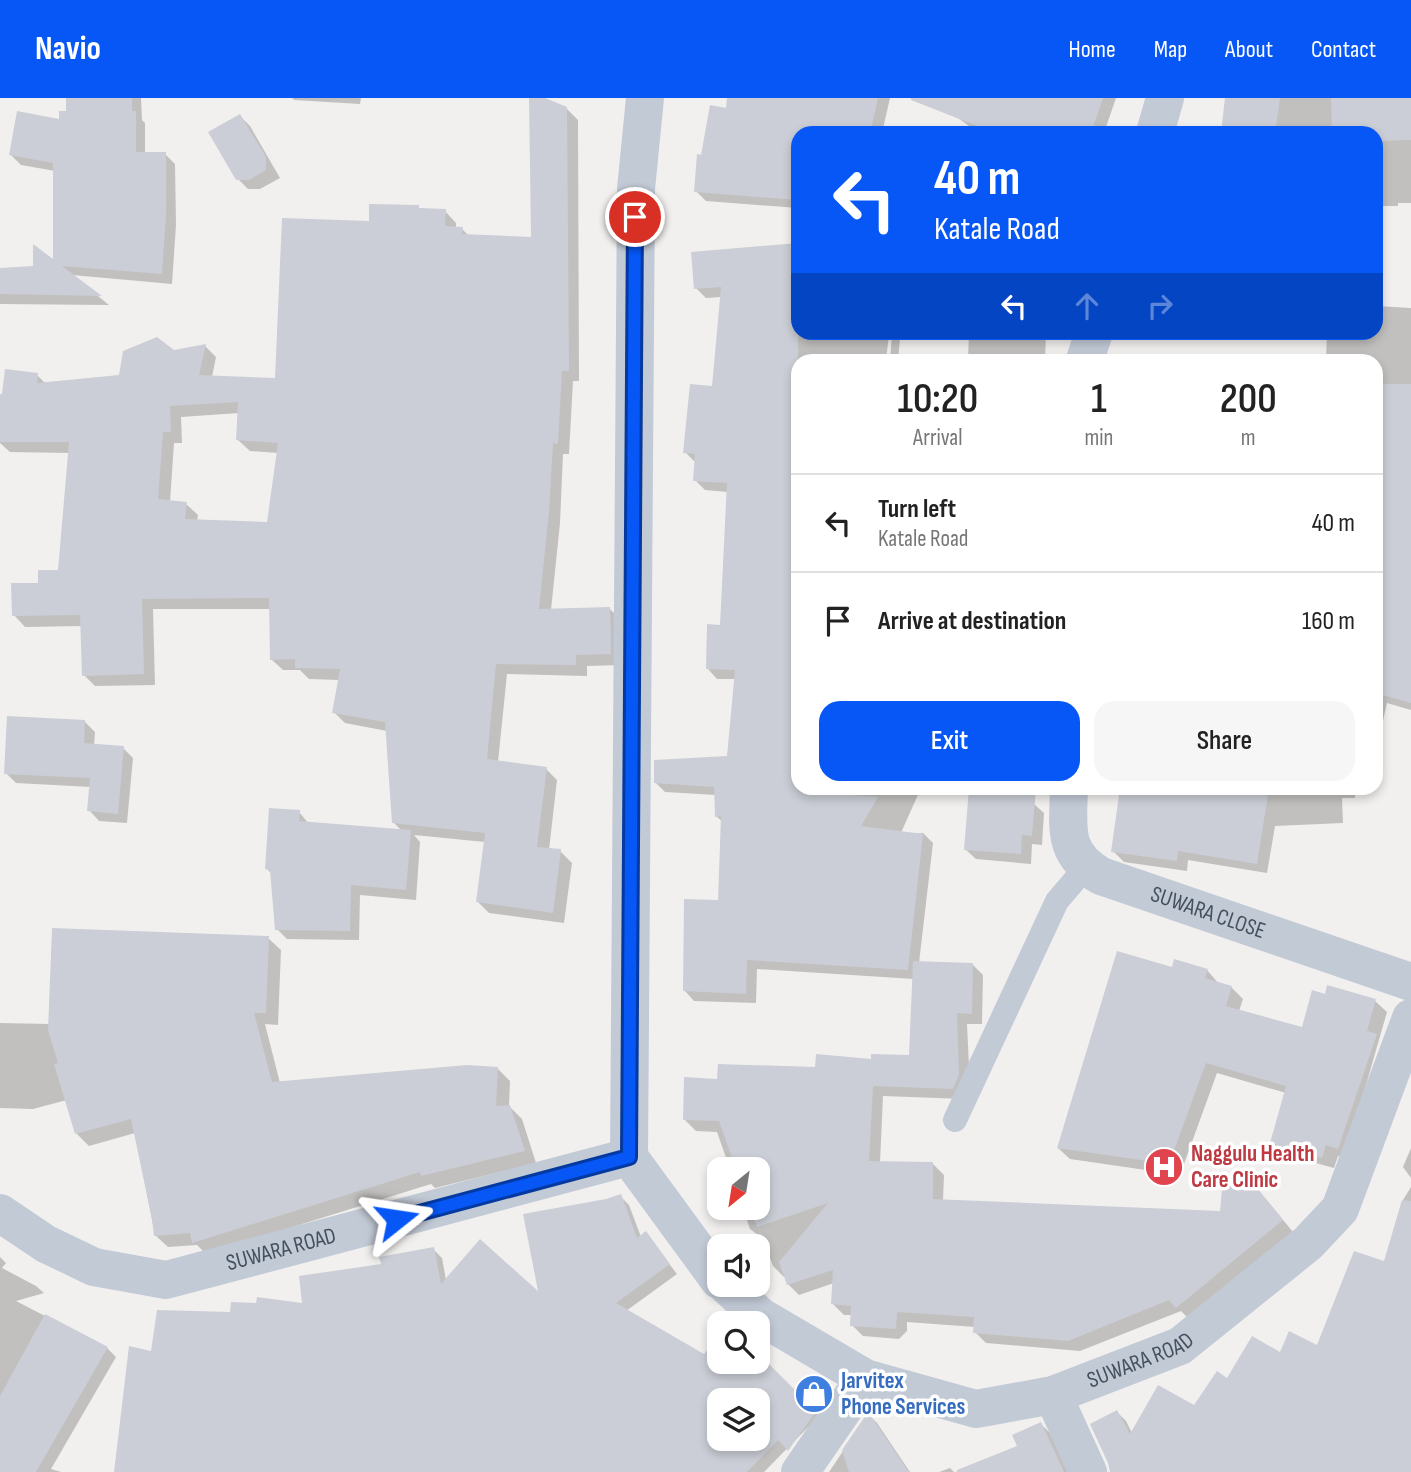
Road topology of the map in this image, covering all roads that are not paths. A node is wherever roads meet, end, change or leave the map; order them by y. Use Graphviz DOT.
graph roads {
  1 [pos="645,98"];
  2 [pos="1165,98"];
  3 [pos="1157,126"];
  4 [pos="1069,795"];
  5 [pos="1086,867"];
  6 [pos="1411,982"];
  7 [pos="1411,1018"];
  8 [pos="1405,1059"];
  9 [pos="955,1120"];
  10 [pos="629,1157"];
  11 [pos="0,1213"];
  12 [pos="707,1264"];
  13 [pos="739,1297"];
  14 [pos="865,1378"];
  15 [pos="1053,1395"];
  16 [pos="800,1472"];
  17 [pos="1088,1472"];
  1 -- 10 [label="street"];
  2 -- 3 [label="street"];
  4 -- 5 [label="street"];
  5 -- 6 [label="street, SUWARA CLOSE"];
  5 -- 9 [label="lane"];
  7 -- 8 [label="street, SUWARA ROAD"];
  8 -- 15 [label="street, SUWARA ROAD"];
  10 -- 11 [label="street, SUWARA ROAD"];
  10 -- 12 [label="street"];
  13 -- 14 [label="street, SUWARA ROAD"];
  14 -- 15 [label="street, SUWARA ROAD"];
  14 -- 16 [label="street"];
  15 -- 17 [label="street"];
}
